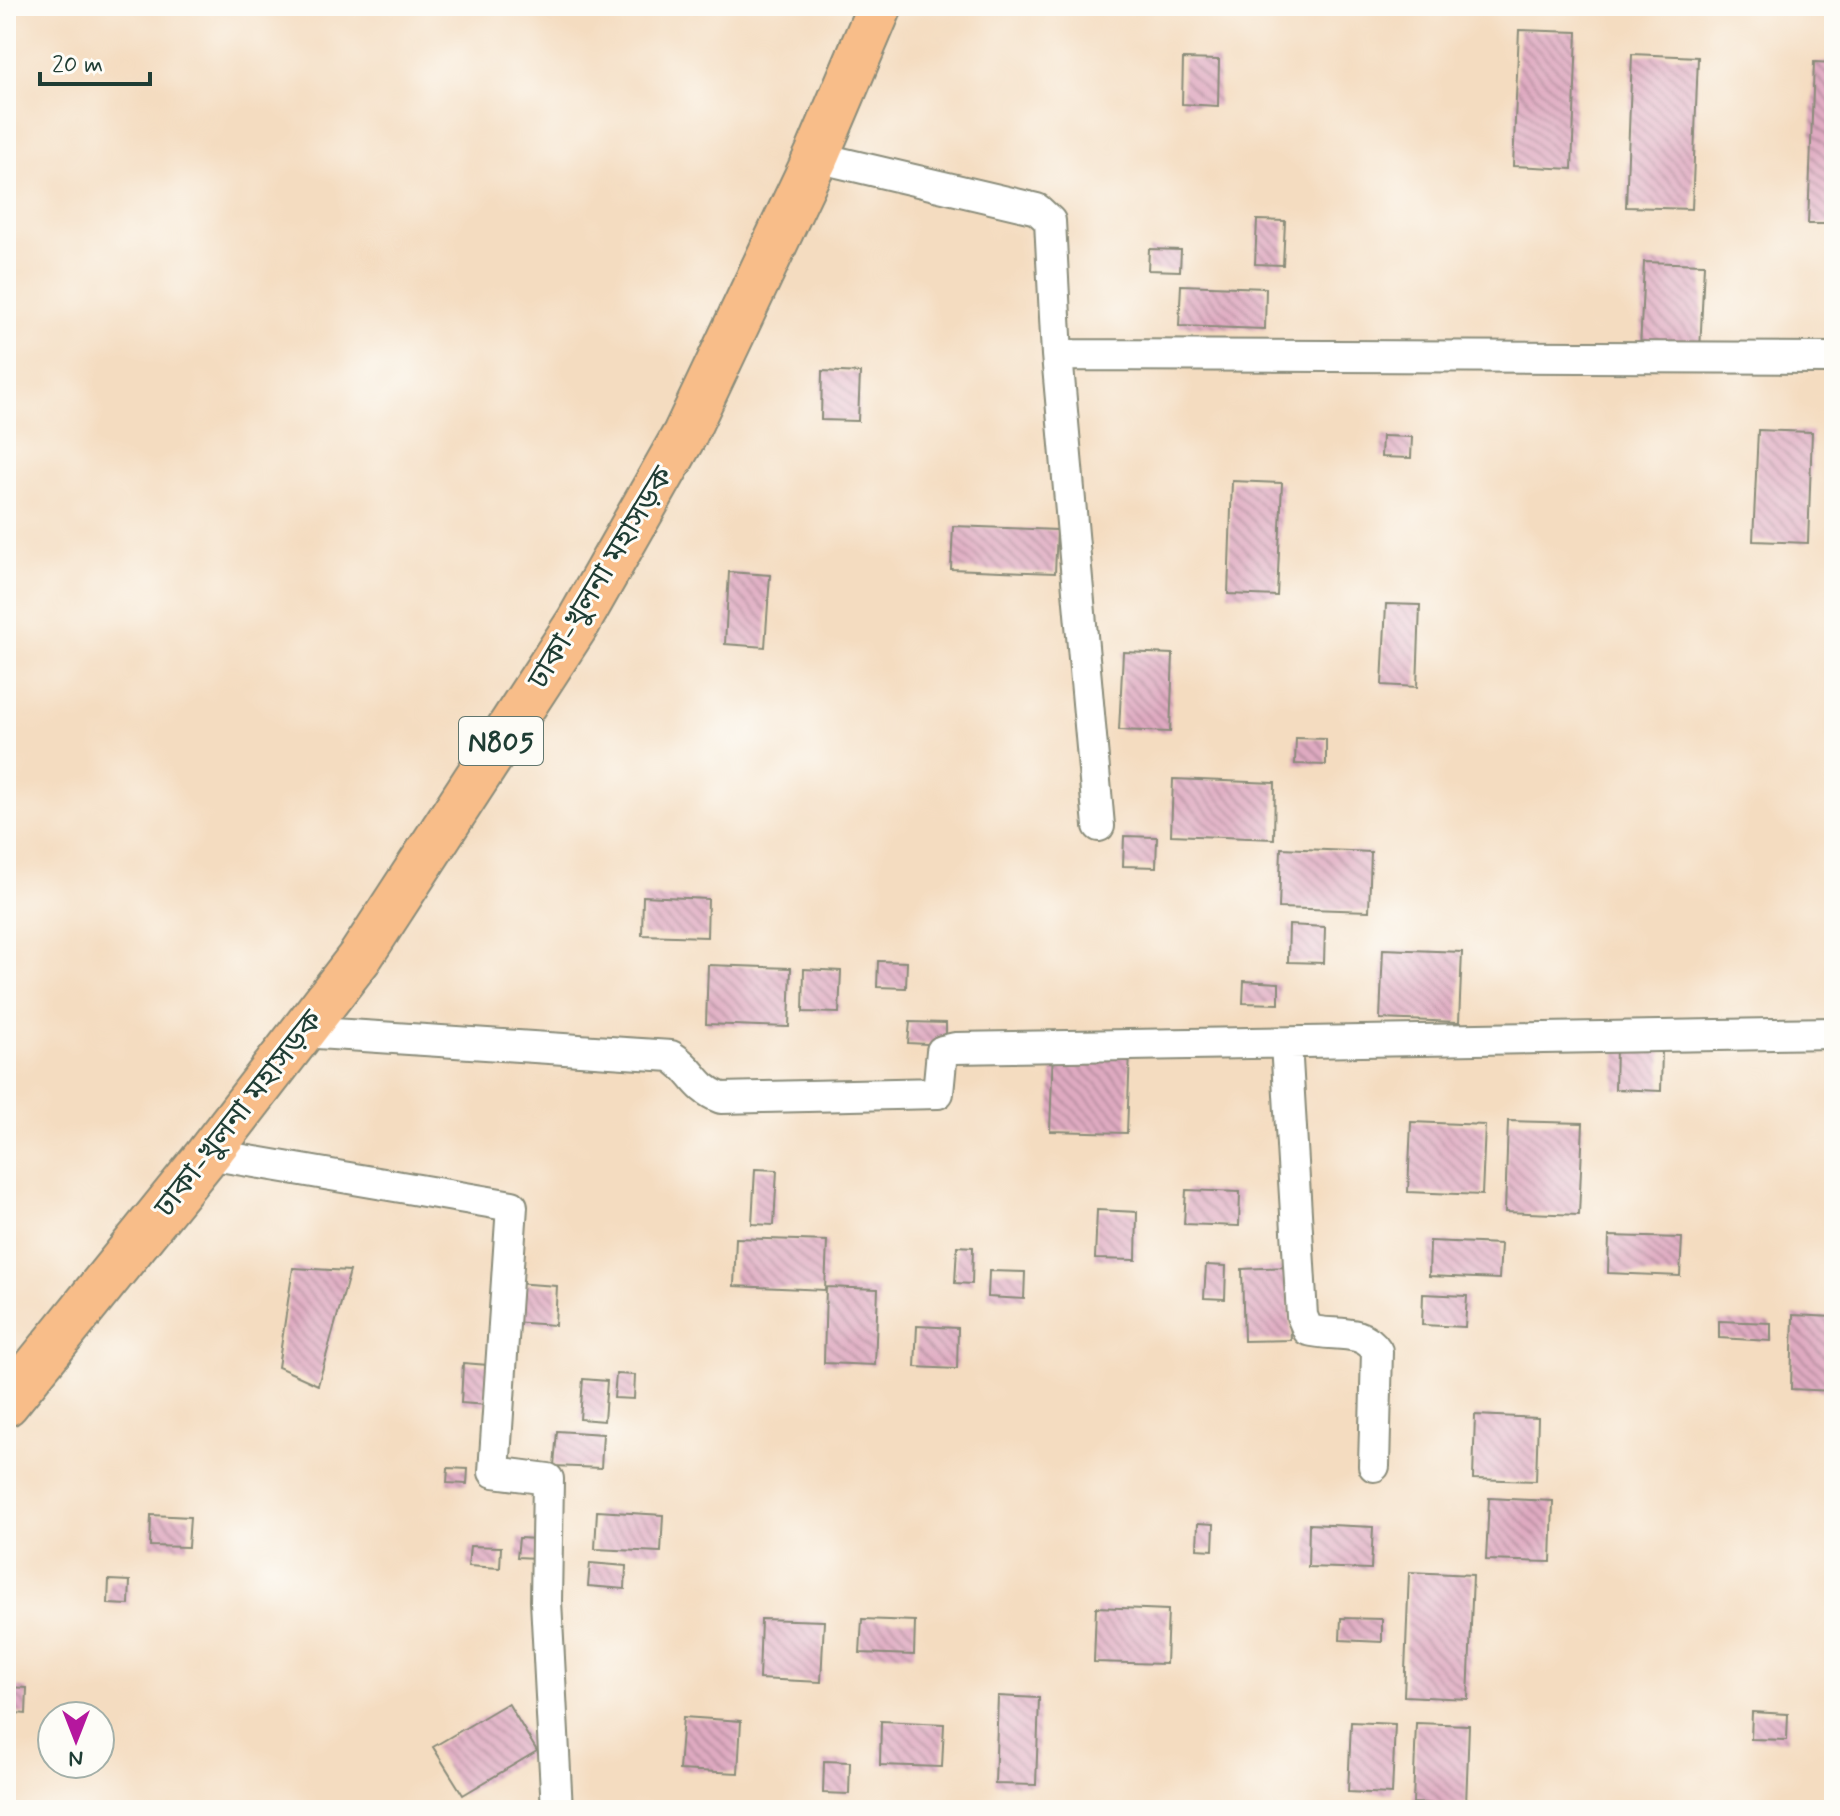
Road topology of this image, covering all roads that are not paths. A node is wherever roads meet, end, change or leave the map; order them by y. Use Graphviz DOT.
graph roads {
  1 [pos="880,6"];
  2 [pos="816,157"];
  3 [pos="1057,355"];
  4 [pos="1834,358"];
  5 [pos="1099,826"];
  6 [pos="302,1032"];
  7 [pos="1834,1033"];
  8 [pos="1286,1043"];
  9 [pos="208,1154"];
  10 [pos="6,1404"];
  11 [pos="1374,1466"];
  12 [pos="557,1810"];
  1 -- 2 [label="highway, ঢাকা-খুলনা মহাসড়ক / N805"];
  2 -- 3 [label="street"];
  2 -- 6 [label="highway, ঢাকা-খুলনা মহাসড়ক / N805"];
  3 -- 4 [label="street"];
  3 -- 5 [label="street"];
  6 -- 8 [label="street"];
  6 -- 9 [label="highway, ঢাকা-খুলনা মহাসড়ক / N805"];
  7 -- 8 [label="street"];
  8 -- 11 [label="street"];
  9 -- 10 [label="highway, ঢাকা-খুলনা মহাসড়ক / N805"];
  9 -- 12 [label="street"];
}
